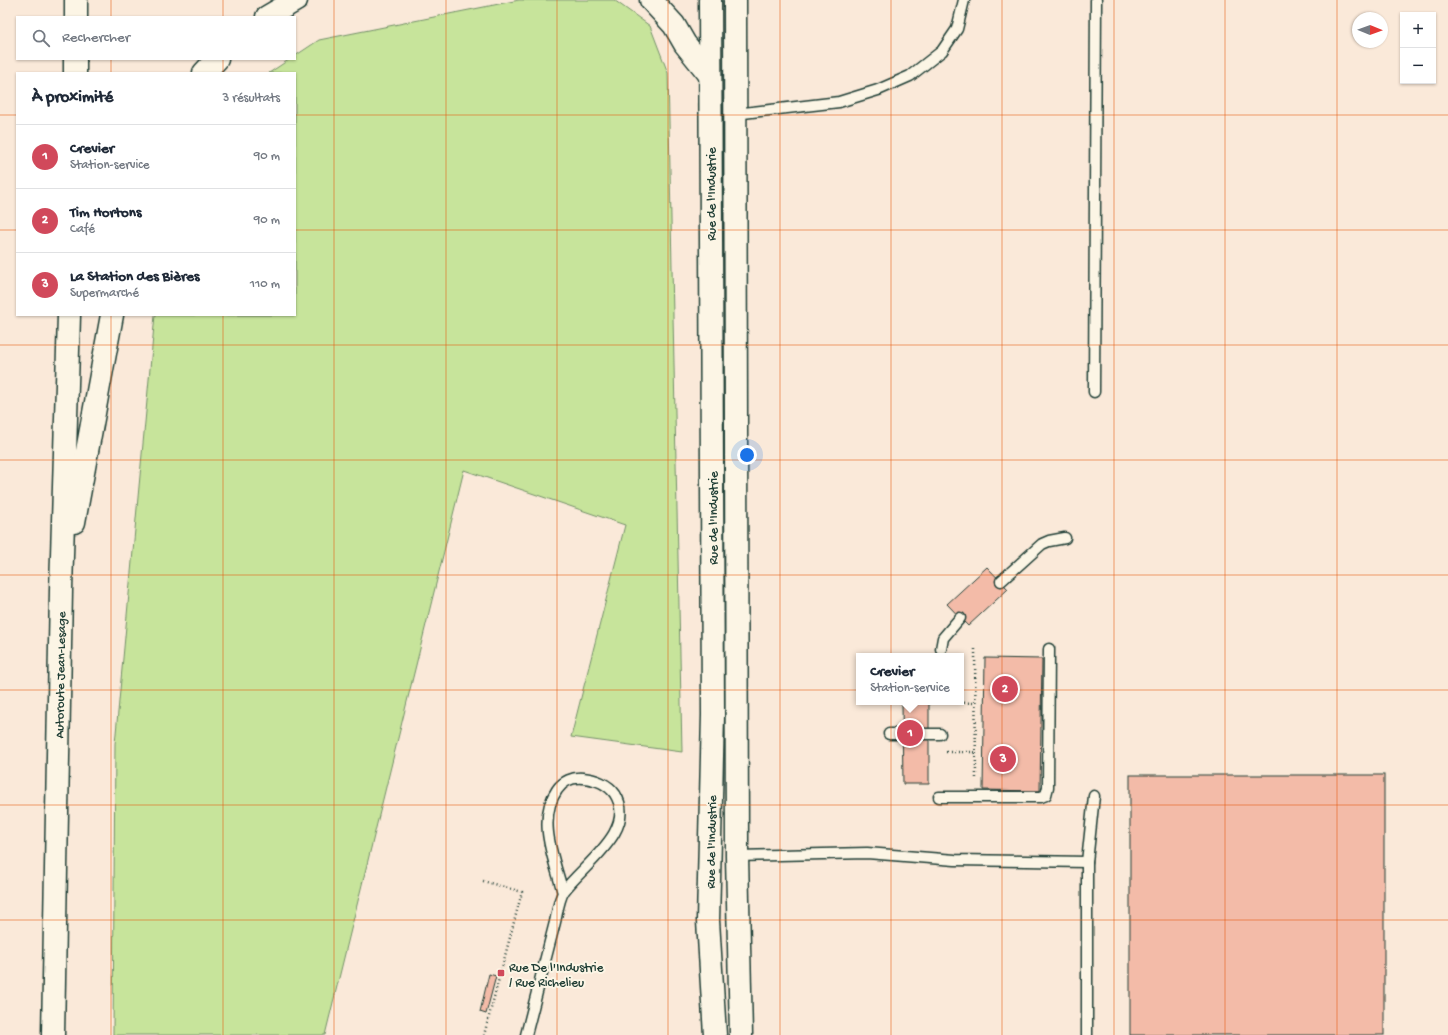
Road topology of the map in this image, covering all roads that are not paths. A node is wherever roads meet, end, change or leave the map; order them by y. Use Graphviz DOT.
graph roads {
  1 [pos="76,0"];
  2 [pos="296,0"];
  3 [pos="651,0"];
  4 [pos="710,0"];
  5 [pos="735,0"];
  6 [pos="964,0"];
  7 [pos="1096,0"];
  8 [pos="76,16"];
  9 [pos="269,16"];
  10 [pos="75,60"];
  11 [pos="216,60"];
  12 [pos="75,72"];
  13 [pos="205,72"];
  14 [pos="710,75"];
  15 [pos="735,114"];
  16 [pos="69,316"];
  17 [pos="112,316"];
  18 [pos="1094,392"];
  19 [pos="1065,538"];
  20 [pos="1001,581"];
  21 [pos="61,590"];
  22 [pos="960,618"];
  23 [pos="941,649"];
  24 [pos="1049,649"];
  25 [pos="889,734"];
  26 [pos="940,734"];
  27 [pos="1094,796"];
  28 [pos="939,797"];
  29 [pos="737,856"];
  30 [pos="1087,862"];
  31 [pos="563,892"];
  32 [pos="53,1035"];
  33 [pos="526,1035"];
  34 [pos="715,1035"];
  35 [pos="741,1035"];
  36 [pos="1087,1035"];
  1 -- 8 [label="main road"];
  2 -- 9 [label="main road"];
  3 -- 14 [label="main road"];
  4 -- 14 [label="main road, Rue de l'Industrie"];
  5 -- 15 [label="main road, Rue de l'Industrie"];
  6 -- 15 [label="lane"];
  7 -- 18 [label="lane"];
  10 -- 12 [label="main road"];
  11 -- 13 [label="main road"];
  14 -- 34 [label="main road, Rue de l'Industrie"];
  15 -- 29 [label="main road, Rue de l'Industrie"];
  16 -- 21 [label="main road, Autoroute Jean-Lesage"];
  17 -- 21 [label="main road"];
  19 -- 20 [label="lane"];
  21 -- 32 [label="main road, Autoroute Jean-Lesage"];
  22 -- 23 [label="lane"];
  24 -- 28 [label="lane"];
  25 -- 26 [label="lane"];
  27 -- 30 [label="lane"];
  29 -- 30 [label="lane"];
  29 -- 35 [label="main road, Rue de l'Industrie"];
  30 -- 36 [label="lane"];
  31 -- 31 [label="lane"];
  31 -- 33 [label="lane"];
}
